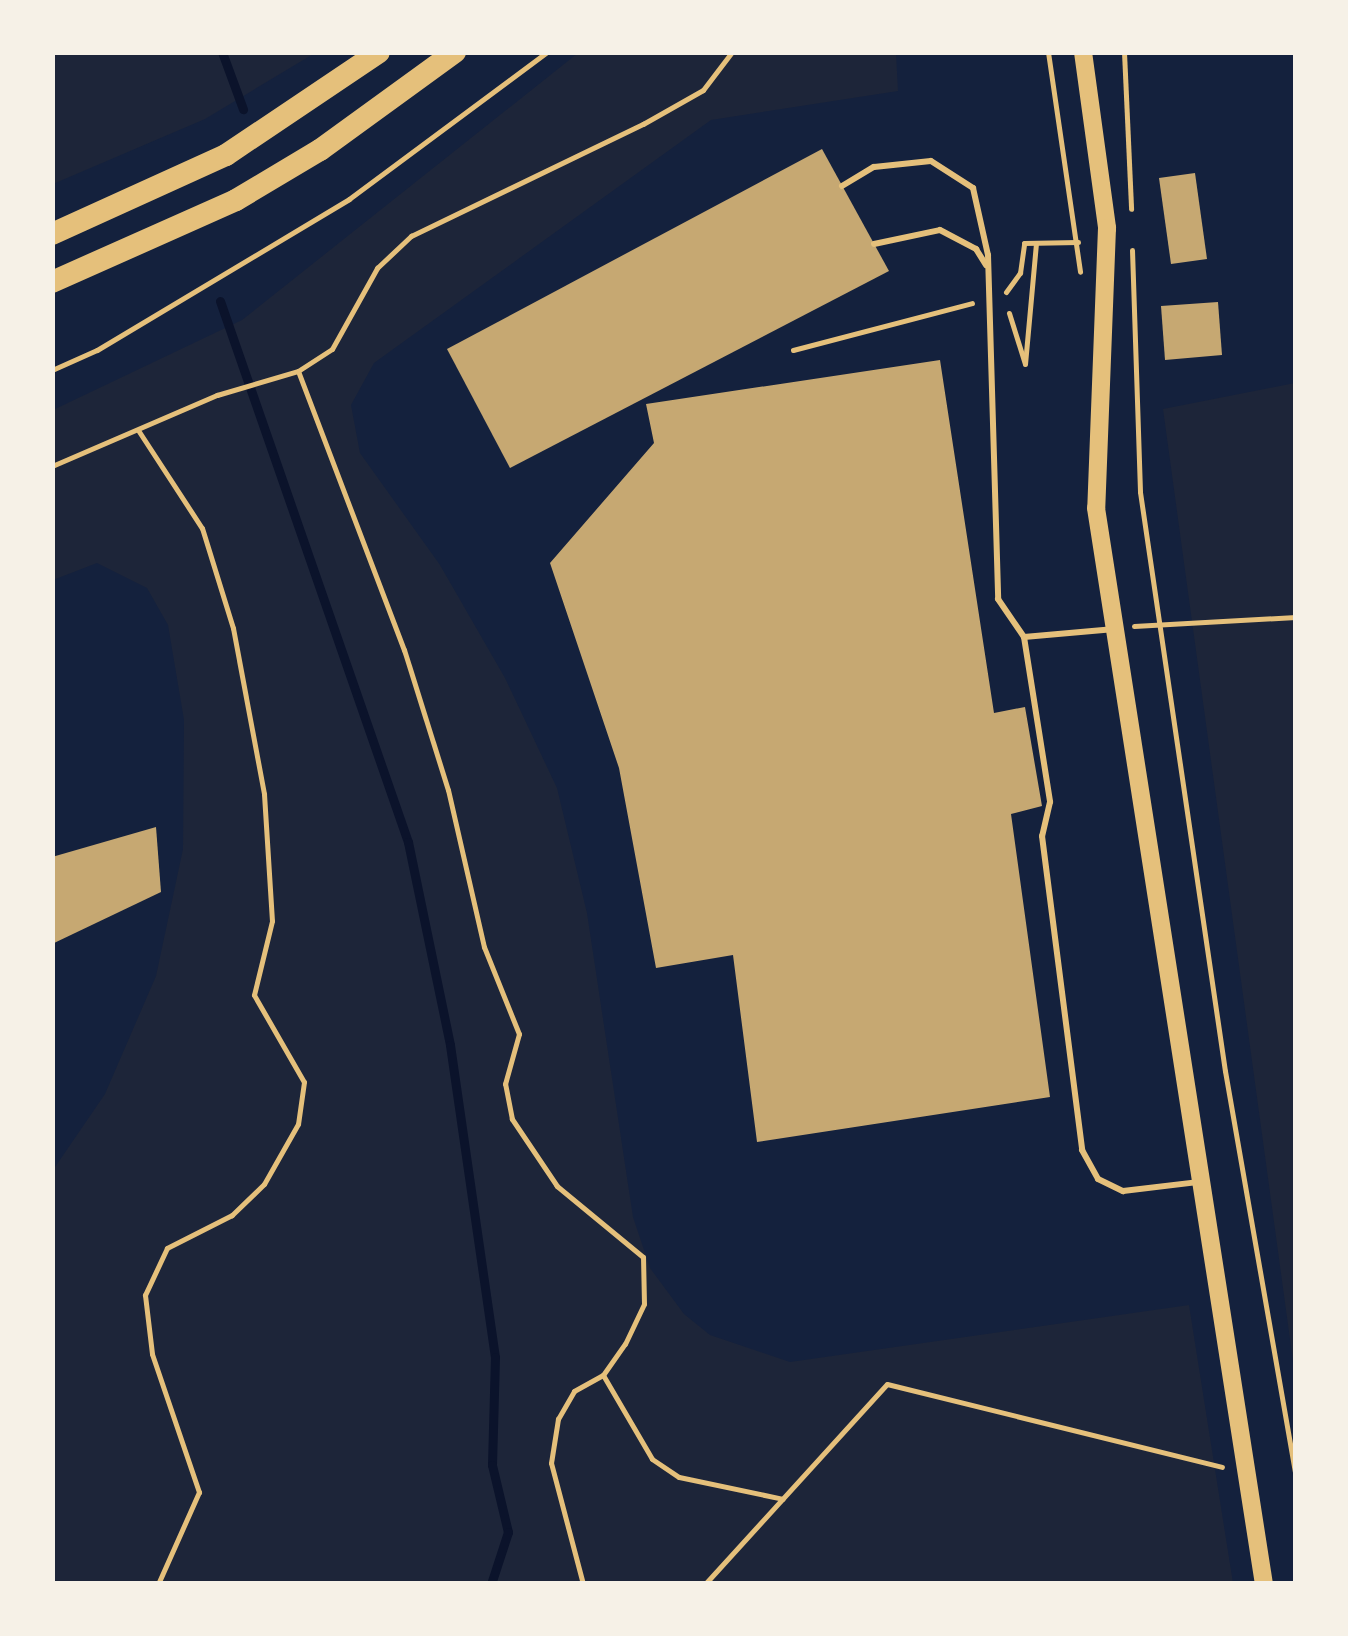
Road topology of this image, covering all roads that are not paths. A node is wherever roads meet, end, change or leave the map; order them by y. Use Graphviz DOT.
graph roads {
  1 [pos="379,52"];
  2 [pos="455,52"];
  3 [pos="1083,52"];
  4 [pos="842,186"];
  5 [pos="52,234"];
  6 [pos="874,244"];
  7 [pos="988,269"];
  8 [pos="52,282"];
  9 [pos="1116,628"];
  10 [pos="1024,637"];
  11 [pos="1200,1182"];
  12 [pos="1264,1584"];
  1 -- 5 [label="highway"];
  2 -- 8 [label="highway"];
  3 -- 9 [label="street"];
  4 -- 7 [label="lane"];
  6 -- 7 [label="lane"];
  7 -- 10 [label="lane"];
  9 -- 10 [label="lane"];
  9 -- 11 [label="street"];
  10 -- 11 [label="lane"];
  11 -- 12 [label="street"];
}
